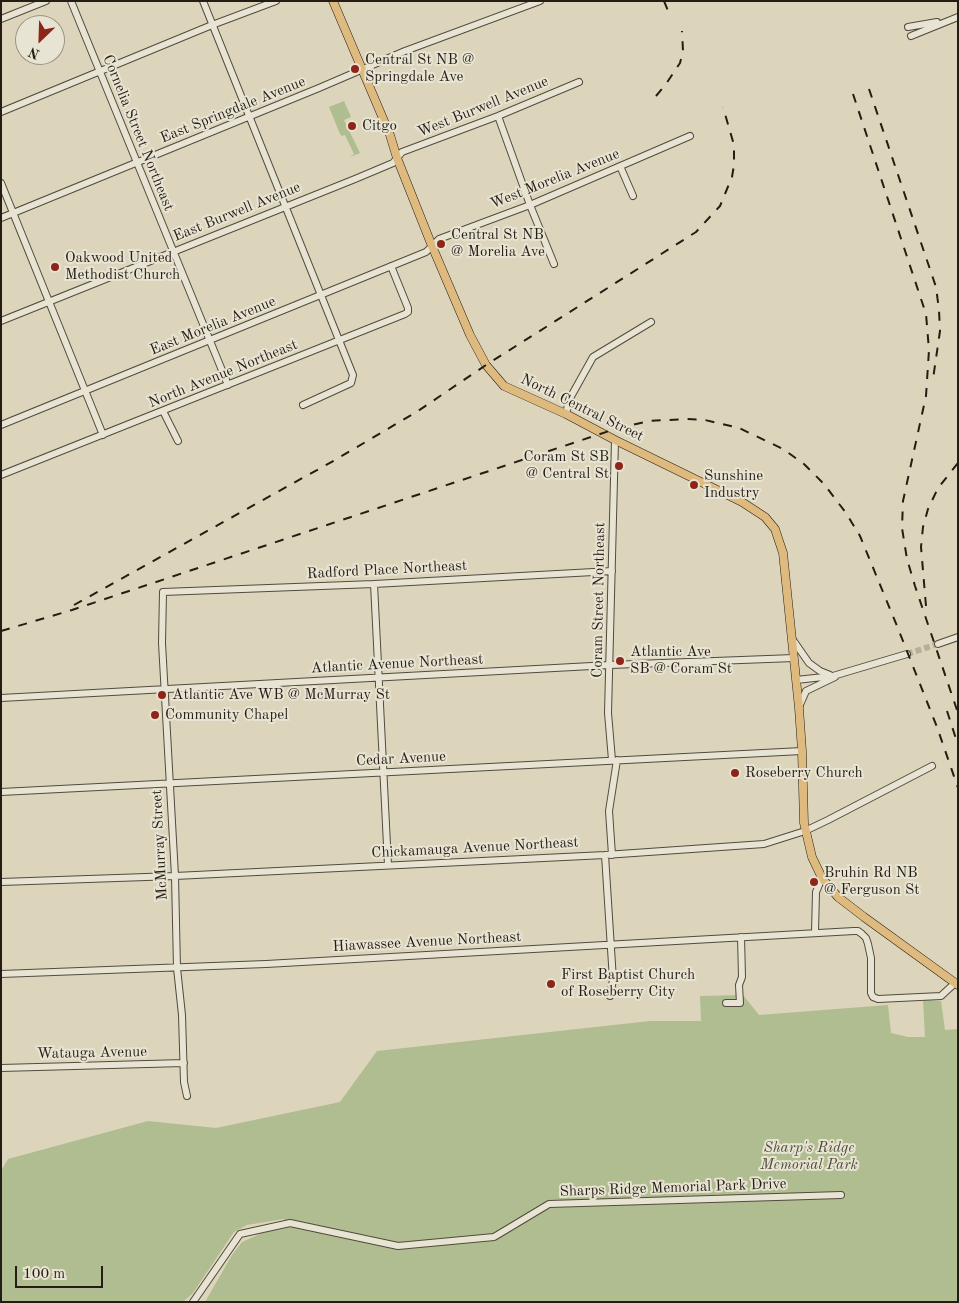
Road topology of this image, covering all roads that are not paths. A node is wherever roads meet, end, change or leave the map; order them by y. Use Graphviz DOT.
graph roads {
  1 [pos="46,1"];
  2 [pos="71,1"];
  3 [pos="203,1"];
  4 [pos="276,1"];
  5 [pos="333,1"];
  6 [pos="540,1"];
  7 [pos="958,17"];
  8 [pos="1,19"];
  9 [pos="948,20"];
  10 [pos="212,25"];
  11 [pos="908,27"];
  12 [pos="911,36"];
  13 [pos="362,70"];
  14 [pos="99,71"];
  15 [pos="579,82"];
  16 [pos="1,112"];
  17 [pos="498,116"];
  18 [pos="249,117"];
  19 [pos="690,136"];
  20 [pos="397,158"];
  21 [pos="136,162"];
  22 [pos="620,166"];
  23 [pos="1,183"];
  24 [pos="633,196"];
  25 [pos="530,205"];
  26 [pos="286,207"];
  27 [pos="12,213"];
  28 [pos="1,218"];
  29 [pos="432,246"];
  30 [pos="173,251"];
  31 [pos="554,264"];
  32 [pos="391,266"];
  33 [pos="321,296"];
  34 [pos="49,302"];
  35 [pos="1,321"];
  36 [pos="650,322"];
  37 [pos="340,340"];
  38 [pos="209,341"];
  39 [pos="228,385"];
  40 [pos="85,391"];
  41 [pos="303,405"];
  42 [pos="163,411"];
  43 [pos="566,414"];
  44 [pos="1,425"];
  45 [pos="102,435"];
  46 [pos="615,440"];
  47 [pos="178,441"];
  48 [pos="1,475"];
  49 [pos="612,571"];
  50 [pos="374,584"];
  51 [pos="163,592"];
  52 [pos="958,637"];
  53 [pos="792,640"];
  54 [pos="938,644"];
  55 [pos="907,654"];
  56 [pos="794,658"];
  57 [pos="610,665"];
  58 [pos="836,676"];
  59 [pos="379,678"];
  60 [pos="796,680"];
  61 [pos="164,689"];
  62 [pos="1,698"];
  63 [pos="799,708"];
  64 [pos="802,751"];
  65 [pos="615,760"];
  66 [pos="932,766"];
  67 [pos="383,772"];
  68 [pos="169,783"];
  69 [pos="1,792"];
  70 [pos="805,830"];
  71 [pos="608,855"];
  72 [pos="388,865"];
  73 [pos="175,876"];
  74 [pos="822,878"];
  75 [pos="1,882"];
  76 [pos="815,932"];
  77 [pos="741,937"];
  78 [pos="610,944"];
  79 [pos="177,968"];
  80 [pos="1,974"];
  81 [pos="956,984"];
  82 [pos="610,996"];
  83 [pos="726,1003"];
  84 [pos="184,1063"];
  85 [pos="1,1068"];
  86 [pos="188,1096"];
  87 [pos="841,1195"];
  88 [pos="193,1302"];
  1 -- 8 [label="street"];
  2 -- 14 [label="street, Cornelia Street Northeast"];
  3 -- 10 [label="street"];
  4 -- 10 [label="street"];
  5 -- 13 [label="main road, North Central Street"];
  6 -- 13 [label="street, East Springdale Avenue"];
  7 -- 9 [label="street"];
  9 -- 11 [label="street"];
  9 -- 12 [label="street"];
  10 -- 14 [label="street"];
  10 -- 18 [label="street"];
  13 -- 18 [label="street, East Springdale Avenue"];
  13 -- 20 [label="main road, North Central Street"];
  14 -- 16 [label="street"];
  14 -- 21 [label="street, Cornelia Street Northeast"];
  15 -- 17 [label="street, West Burwell Avenue"];
  17 -- 20 [label="street, West Burwell Avenue"];
  17 -- 25 [label="street"];
  18 -- 21 [label="street, East Springdale Avenue"];
  18 -- 26 [label="street"];
  19 -- 22 [label="street, West Morelia Avenue"];
  20 -- 26 [label="street, East Burwell Avenue"];
  20 -- 29 [label="main road, North Central Street"];
  21 -- 27 [label="street, East Springdale Avenue"];
  21 -- 30 [label="street, Cornelia Street Northeast"];
  22 -- 24 [label="street"];
  22 -- 25 [label="street, West Morelia Avenue"];
  23 -- 27 [label="street"];
  25 -- 29 [label="street, West Morelia Avenue"];
  25 -- 31 [label="street"];
  26 -- 30 [label="street, East Burwell Avenue"];
  26 -- 33 [label="street"];
  27 -- 28 [label="street, East Springdale Avenue"];
  27 -- 34 [label="street"];
  29 -- 32 [label="street, East Morelia Avenue"];
  29 -- 43 [label="main road, North Central Street"];
  30 -- 34 [label="street, East Burwell Avenue"];
  30 -- 38 [label="street, Cornelia Street Northeast"];
  32 -- 33 [label="street, East Morelia Avenue"];
  32 -- 37 [label="street, North Avenue Northeast"];
  33 -- 37 [label="street"];
  33 -- 38 [label="street, East Morelia Avenue"];
  34 -- 35 [label="street, East Burwell Avenue"];
  34 -- 40 [label="street"];
  36 -- 43 [label="street"];
  37 -- 39 [label="street, North Avenue Northeast"];
  37 -- 41 [label="street"];
  38 -- 39 [label="street, Cornelia Street Northeast"];
  38 -- 40 [label="street, East Morelia Avenue"];
  39 -- 42 [label="street, North Avenue Northeast"];
  40 -- 44 [label="street, East Morelia Avenue"];
  40 -- 45 [label="street"];
  42 -- 45 [label="street, North Avenue Northeast"];
  42 -- 47 [label="street"];
  43 -- 46 [label="main road, North Central Street"];
  45 -- 48 [label="street, North Avenue Northeast"];
  46 -- 49 [label="street, Coram Street Northeast"];
  46 -- 53 [label="main road, North Central Street"];
  49 -- 50 [label="street, Radford Place Northeast"];
  49 -- 57 [label="street, Coram Street Northeast"];
  50 -- 51 [label="street, Radford Place Northeast"];
  50 -- 59 [label="street"];
  51 -- 61 [label="street, McMurray Street"];
  52 -- 54 [label="street"];
  53 -- 56 [label="main road, North Central Street"];
  53 -- 58 [label="street"];
  55 -- 58 [label="street"];
  56 -- 57 [label="street, Atlantic Avenue Northeast"];
  56 -- 60 [label="main road, North Central Street"];
  57 -- 59 [label="street, Atlantic Avenue Northeast"];
  57 -- 65 [label="street, Coram Street Northeast"];
  58 -- 60 [label="street"];
  58 -- 63 [label="street"];
  59 -- 61 [label="street, Atlantic Avenue Northeast"];
  59 -- 67 [label="street"];
  60 -- 63 [label="main road, North Central Street"];
  61 -- 62 [label="street, Atlantic Avenue Northeast"];
  61 -- 68 [label="street, McMurray Street"];
  63 -- 64 [label="main road, North Central Street"];
  64 -- 65 [label="street, Cedar Avenue"];
  64 -- 70 [label="main road, North Central Street"];
  65 -- 67 [label="street, Cedar Avenue"];
  65 -- 71 [label="street, Coram Street Northeast"];
  66 -- 70 [label="street, Chickamauga Avenue Northeast"];
  67 -- 68 [label="street, Cedar Avenue"];
  67 -- 72 [label="street"];
  68 -- 69 [label="street, Cedar Avenue"];
  68 -- 73 [label="street, McMurray Street"];
  70 -- 71 [label="street, Chickamauga Avenue Northeast"];
  70 -- 74 [label="main road, North Central Street"];
  71 -- 72 [label="street, Chickamauga Avenue Northeast"];
  71 -- 78 [label="street, Coram Street Northeast"];
  72 -- 73 [label="street, Chickamauga Avenue Northeast"];
  73 -- 75 [label="street, Chickamauga Avenue Northeast"];
  73 -- 79 [label="street, McMurray Street"];
  74 -- 76 [label="street"];
  74 -- 81 [label="main road, North Central Street"];
  76 -- 77 [label="street, Hiawassee Avenue Northeast"];
  76 -- 81 [label="street, Hiawassee Avenue Northeast"];
  77 -- 78 [label="street, Hiawassee Avenue Northeast"];
  77 -- 83 [label="street"];
  78 -- 79 [label="street, Hiawassee Avenue Northeast"];
  78 -- 82 [label="street, Coram Street Northeast"];
  79 -- 80 [label="street, Hiawassee Avenue Northeast"];
  79 -- 84 [label="street, McMurray Street"];
  84 -- 85 [label="street, Watauga Avenue"];
  84 -- 86 [label="street, McMurray Street"];
  87 -- 88 [label="street, Sharps Ridge Memorial Park Drive"];
}
